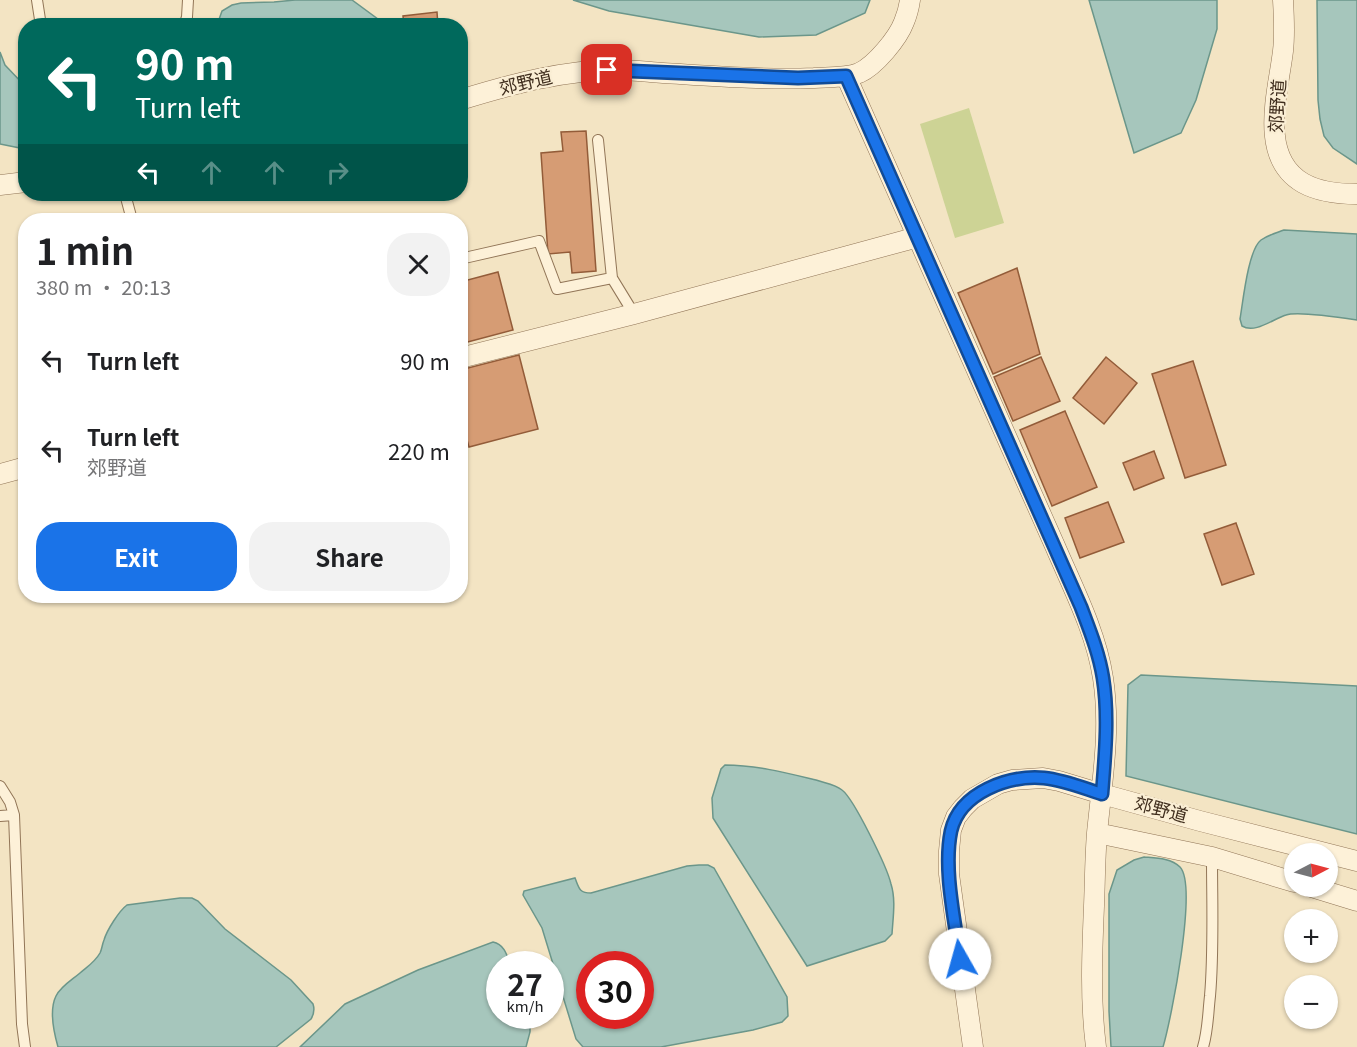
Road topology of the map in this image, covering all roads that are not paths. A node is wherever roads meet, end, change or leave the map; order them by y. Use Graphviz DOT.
graph roads {
  1 [pos="37,0"];
  2 [pos="188,0"];
  3 [pos="910,0"];
  4 [pos="1282,0"];
  5 [pos="40,18"];
  6 [pos="187,18"];
  7 [pos="846,76"];
  8 [pos="468,98"];
  9 [pos="598,140"];
  10 [pos="18,183"];
  11 [pos="0,185"];
  12 [pos="1357,194"];
  13 [pos="918,237"];
  14 [pos="468,257"];
  15 [pos="612,278"];
  16 [pos="634,314"];
  17 [pos="468,356"];
  18 [pos="18,469"];
  19 [pos="0,474"];
  20 [pos="0,786"];
  21 [pos="1102,794"];
  22 [pos="14,815"];
  23 [pos="0,816"];
  24 [pos="1097,833"];
  25 [pos="1212,857"];
  26 [pos="1357,861"];
  27 [pos="1284,879"];
  28 [pos="1338,895"];
  29 [pos="1357,901"];
  30 [pos="25,1047"];
  31 [pos="973,1047"];
  32 [pos="1096,1047"];
  33 [pos="1203,1047"];
  1 -- 5 [label="lane"];
  2 -- 6 [label="lane"];
  3 -- 7 [label="street, 郊野道"];
  4 -- 12 [label="street, 郊野道"];
  7 -- 8 [label="street, 郊野道"];
  7 -- 13 [label="street"];
  9 -- 15 [label="lane"];
  10 -- 11 [label="street"];
  13 -- 16 [label="street"];
  13 -- 21 [label="street"];
  14 -- 15 [label="lane"];
  15 -- 16 [label="lane"];
  16 -- 17 [label="street"];
  18 -- 19 [label="street"];
  20 -- 22 [label="lane"];
  21 -- 24 [label="street"];
  21 -- 26 [label="street, 郊野道"];
  21 -- 31 [label="street, 郊野道"];
  22 -- 23 [label="lane"];
  22 -- 30 [label="lane"];
  24 -- 25 [label="street"];
  24 -- 32 [label="street"];
  25 -- 27 [label="street"];
  25 -- 33 [label="lane"];
  28 -- 29 [label="street"];
}
